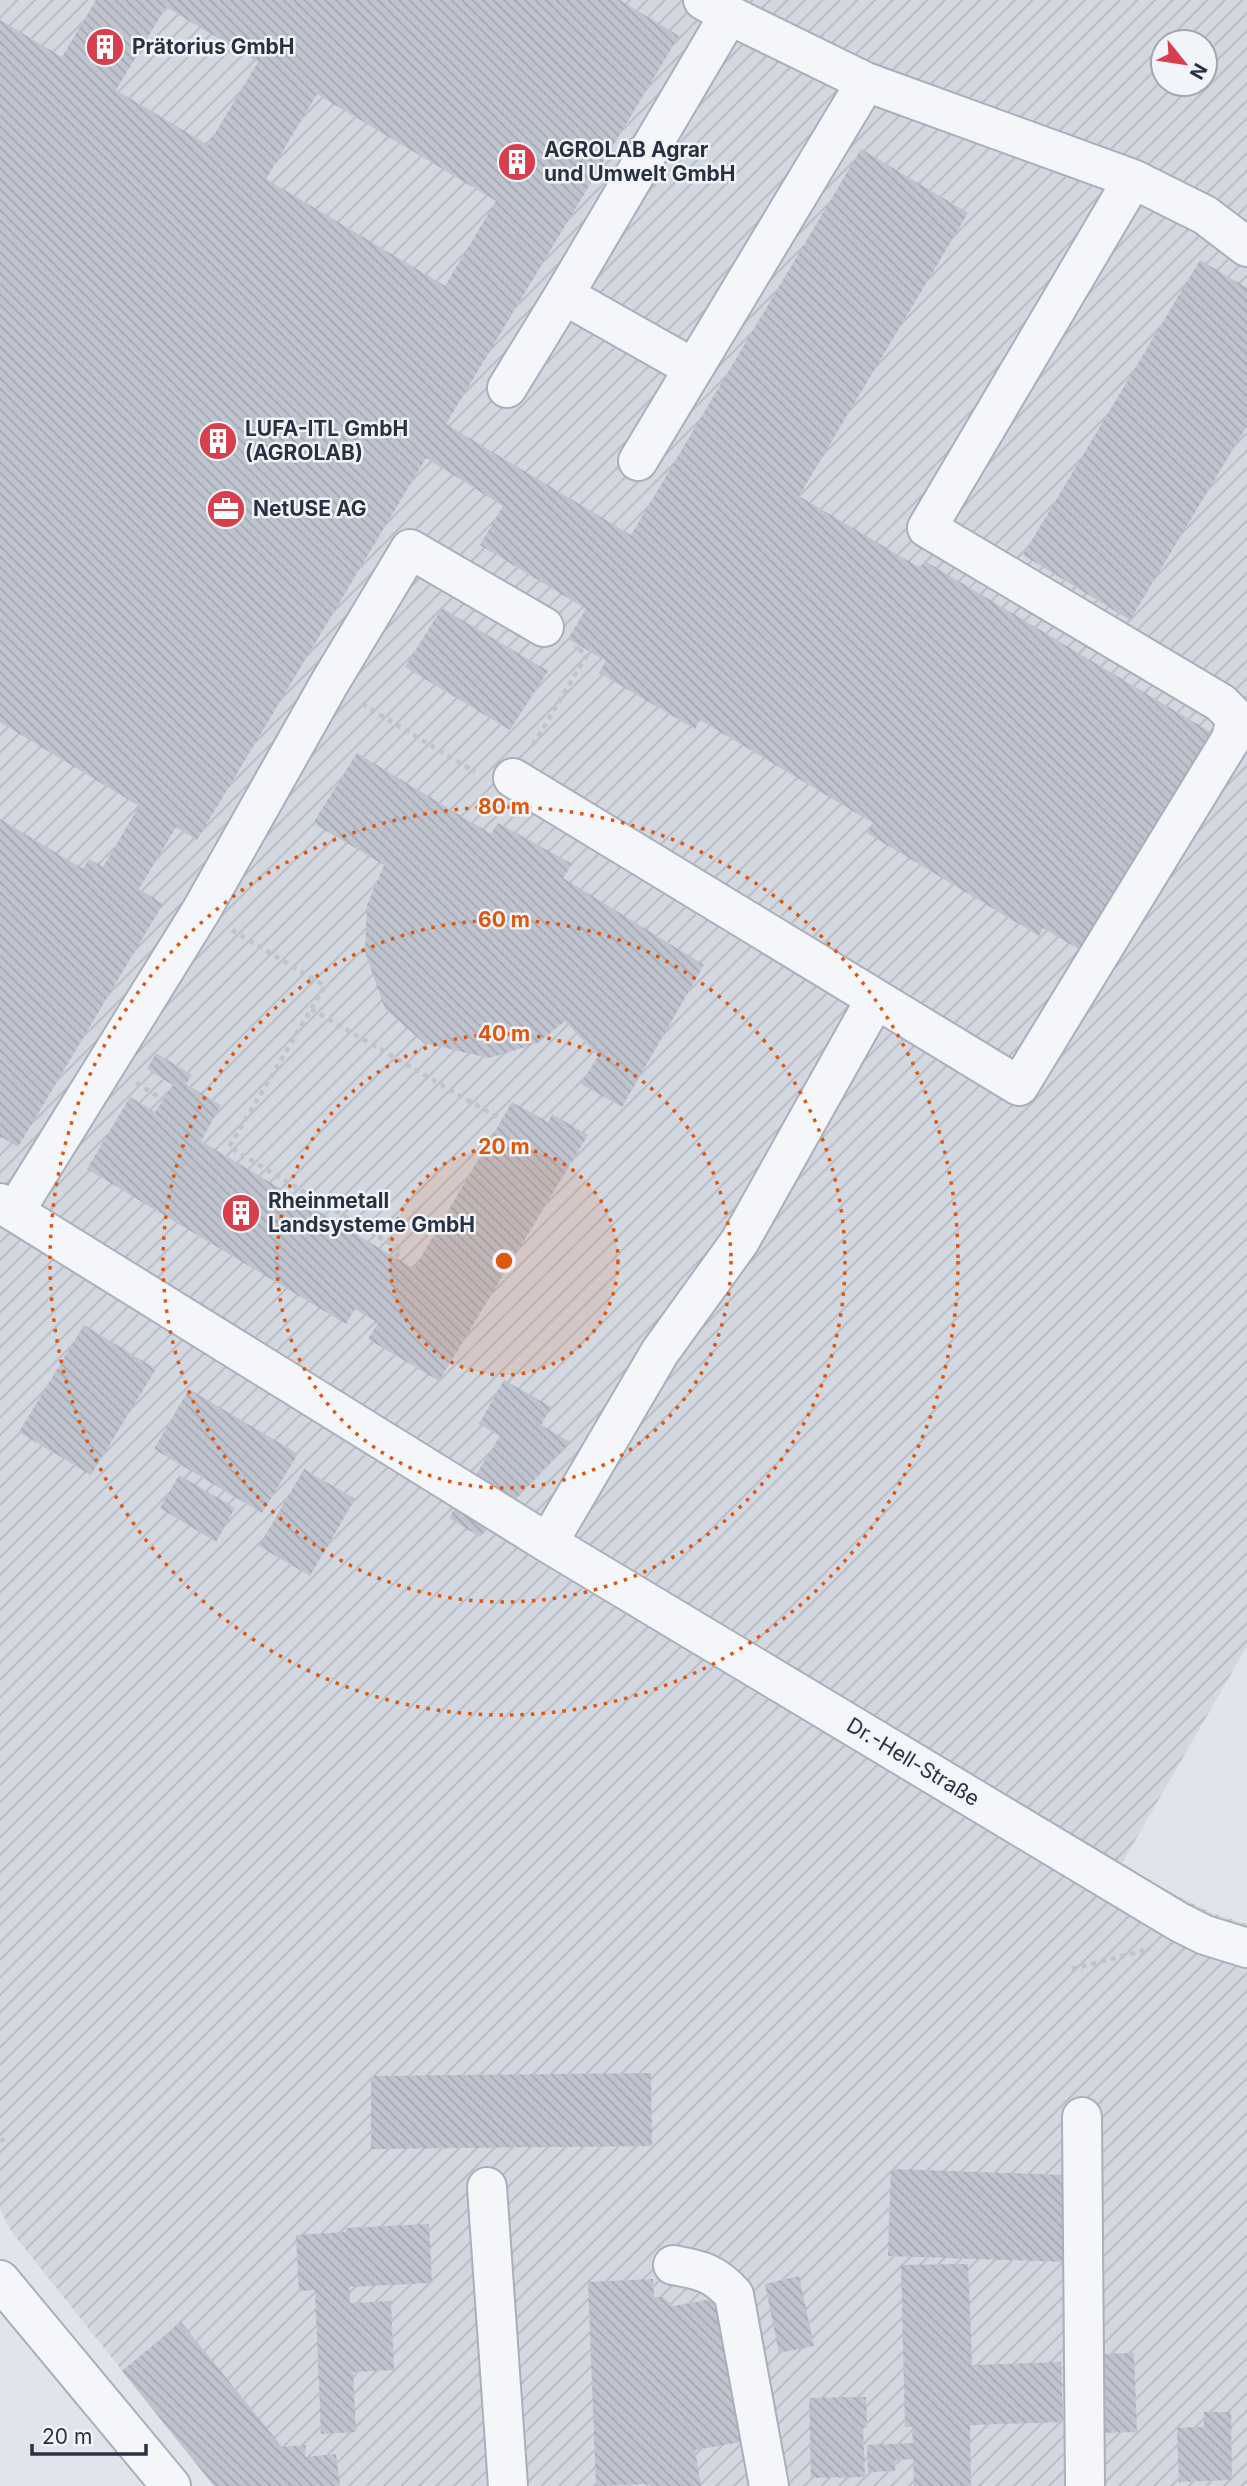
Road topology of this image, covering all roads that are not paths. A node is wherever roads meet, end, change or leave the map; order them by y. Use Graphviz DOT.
graph roads {
  1 [pos="716,8"];
  2 [pos="866,82"];
  3 [pos="1133,179"];
  4 [pos="1247,247"];
  5 [pos="564,295"];
  6 [pos="693,368"];
  7 [pos="507,388"];
  8 [pos="638,461"];
  9 [pos="544,627"];
  10 [pos="513,778"];
  11 [pos="876,1000"];
  12 [pos="7,1207"];
  13 [pos="548,1543"];
  14 [pos="1247,1948"];
  15 [pos="1082,2117"];
  16 [pos="487,2187"];
  17 [pos="673,2265"];
  18 [pos="0,2280"];
  19 [pos="171,2486"];
  20 [pos="508,2486"];
  21 [pos="769,2486"];
  22 [pos="1085,2486"];
  1 -- 2 [label="street"];
  1 -- 5 [label="street"];
  2 -- 3 [label="street"];
  2 -- 6 [label="street"];
  3 -- 4 [label="street"];
  3 -- 11 [label="street"];
  5 -- 6 [label="street"];
  5 -- 7 [label="street"];
  6 -- 8 [label="street"];
  9 -- 12 [label="street"];
  10 -- 11 [label="street"];
  11 -- 13 [label="street"];
  12 -- 13 [label="street, Dr.-Hell-Straße"];
  13 -- 14 [label="street, Dr.-Hell-Straße"];
  15 -- 22 [label="street"];
  16 -- 20 [label="street"];
  17 -- 21 [label="street"];
  18 -- 19 [label="street"];
}
